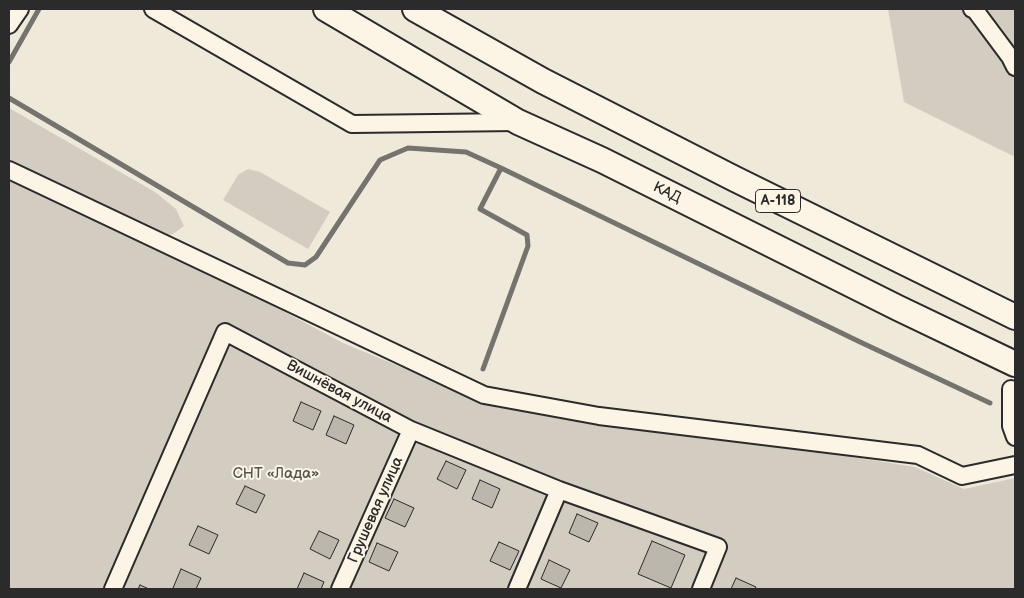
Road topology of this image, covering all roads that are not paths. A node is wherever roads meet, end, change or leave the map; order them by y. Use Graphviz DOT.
graph roads {
  1 [pos="20,9"];
  2 [pos="153,9"];
  3 [pos="326,9"];
  4 [pos="415,9"];
  5 [pos="972,9"];
  6 [pos="9,25"];
  7 [pos="1015,67"];
  8 [pos="518,122"];
  9 [pos="9,170"];
  10 [pos="1015,317"];
  11 [pos="1015,364"];
  12 [pos="1012,389"];
  13 [pos="411,430"];
  14 [pos="1015,437"];
  15 [pos="1015,465"];
  16 [pos="558,490"];
  17 [pos="113,589"];
  18 [pos="340,589"];
  19 [pos="516,589"];
  20 [pos="701,589"];
  1 -- 6 [label="street"];
  2 -- 8 [label="street"];
  3 -- 8 [label="highway, КАД / А-118"];
  4 -- 10 [label="highway, А-118"];
  5 -- 7 [label="street"];
  8 -- 11 [label="highway, КАД / А-118"];
  9 -- 15 [label="street"];
  12 -- 14 [label="street"];
  13 -- 16 [label="street, Вишнёвая улица"];
  13 -- 17 [label="street, Вишнёвая улица"];
  13 -- 18 [label="street, Грушевая улица"];
  16 -- 19 [label="street"];
  16 -- 20 [label="street, Вишнёвая улица"];
}
